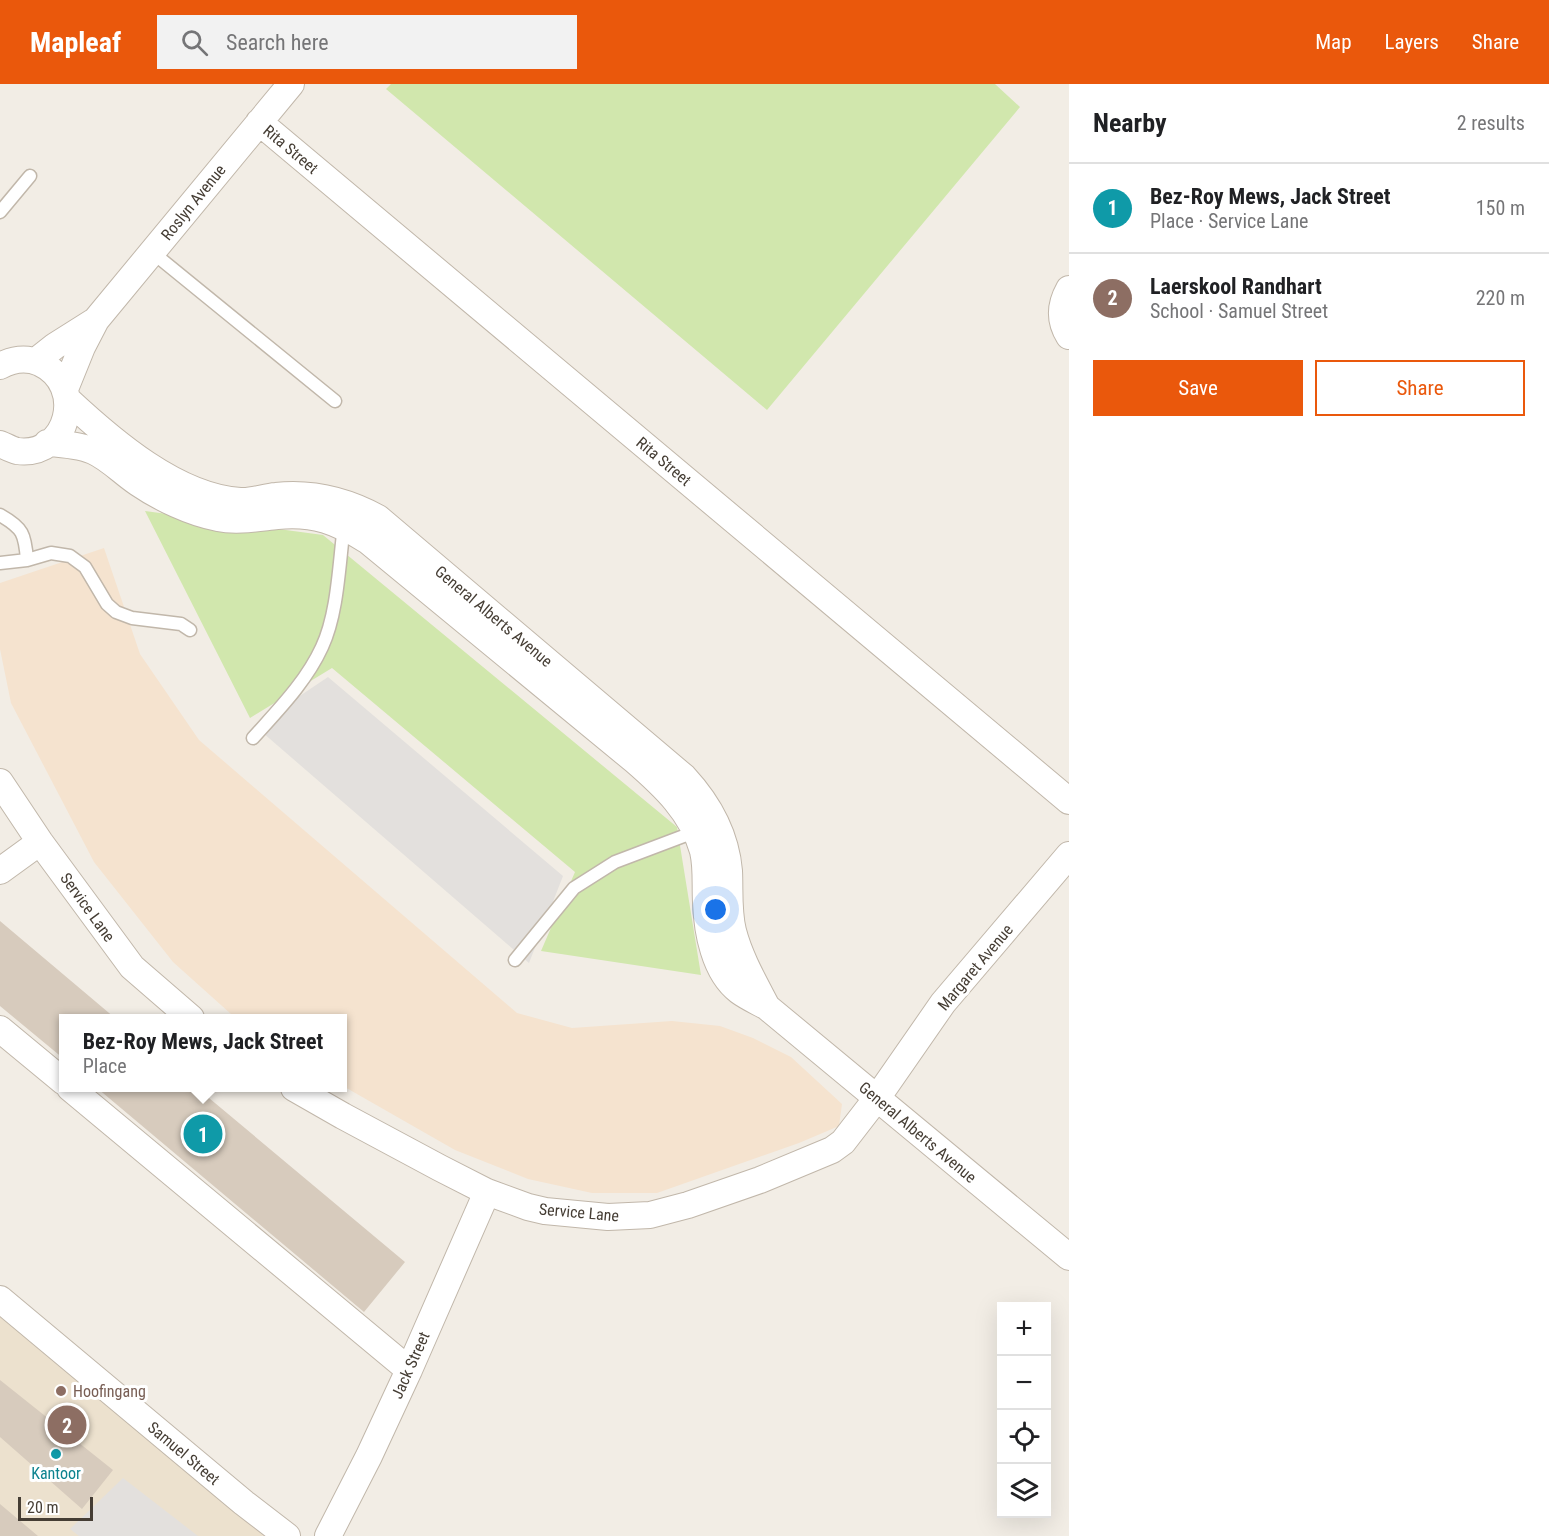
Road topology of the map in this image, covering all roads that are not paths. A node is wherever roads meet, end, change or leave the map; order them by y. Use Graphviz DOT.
graph roads {
  1 [pos="291,84"];
  2 [pos="259,122"];
  3 [pos="30,176"];
  4 [pos="0,212"];
  5 [pos="152,252"];
  6 [pos="1069,289"];
  7 [pos="96,320"];
  8 [pos="1069,336"];
  9 [pos="13,359"];
  10 [pos="67,395"];
  11 [pos="335,401"];
  12 [pos="47,443"];
  13 [pos="6,452"];
  14 [pos="0,514"];
  15 [pos="345,514"];
  16 [pos="27,560"];
  17 [pos="0,563"];
  18 [pos="190,630"];
  19 [pos="253,738"];
  20 [pos="0,782"];
  21 [pos="1069,801"];
  22 [pos="706,828"];
  23 [pos="40,842"];
  24 [pos="1069,855"];
  25 [pos="0,871"];
  26 [pos="515,960"];
  27 [pos="186,1014"];
  28 [pos="0,1029"];
  29 [pos="59,1079"];
  30 [pos="75,1092"];
  31 [pos="301,1092"];
  32 [pos="882,1092"];
  33 [pos="487,1192"];
  34 [pos="1069,1257"];
  35 [pos="0,1299"];
  36 [pos="409,1370"];
  37 [pos="287,1536"];
  38 [pos="328,1536"];
  1 -- 2 [label="street, Roslyn Avenue"];
  2 -- 5 [label="street, Roslyn Avenue"];
  2 -- 21 [label="street, Rita Street"];
  3 -- 4 [label="lane"];
  5 -- 7 [label="street, Roslyn Avenue"];
  5 -- 11 [label="lane"];
  6 -- 8 [label="street"];
  7 -- 9 [label="street"];
  7 -- 10 [label="street"];
  9 -- 10 [label="street, General Alberts Avenue"];
  10 -- 12 [label="street"];
  10 -- 15 [label="street, General Alberts Avenue"];
  12 -- 13 [label="street"];
  12 -- 15 [label="street, General Alberts Avenue"];
  14 -- 16 [label="lane"];
  15 -- 19 [label="lane"];
  15 -- 22 [label="street, General Alberts Avenue"];
  16 -- 17 [label="lane"];
  16 -- 18 [label="lane"];
  20 -- 23 [label="street, Service Lane"];
  22 -- 26 [label="lane"];
  22 -- 32 [label="street, General Alberts Avenue"];
  23 -- 25 [label="street"];
  23 -- 27 [label="street, Service Lane"];
  24 -- 32 [label="street, Margaret Avenue"];
  28 -- 29 [label="street"];
  30 -- 36 [label="street"];
  31 -- 33 [label="street, Service Lane"];
  32 -- 33 [label="street, Service Lane"];
  32 -- 34 [label="street, General Alberts Avenue"];
  33 -- 36 [label="street, Jack Street"];
  35 -- 37 [label="street, Samuel Street"];
  36 -- 38 [label="street, Jack Street"];
}
